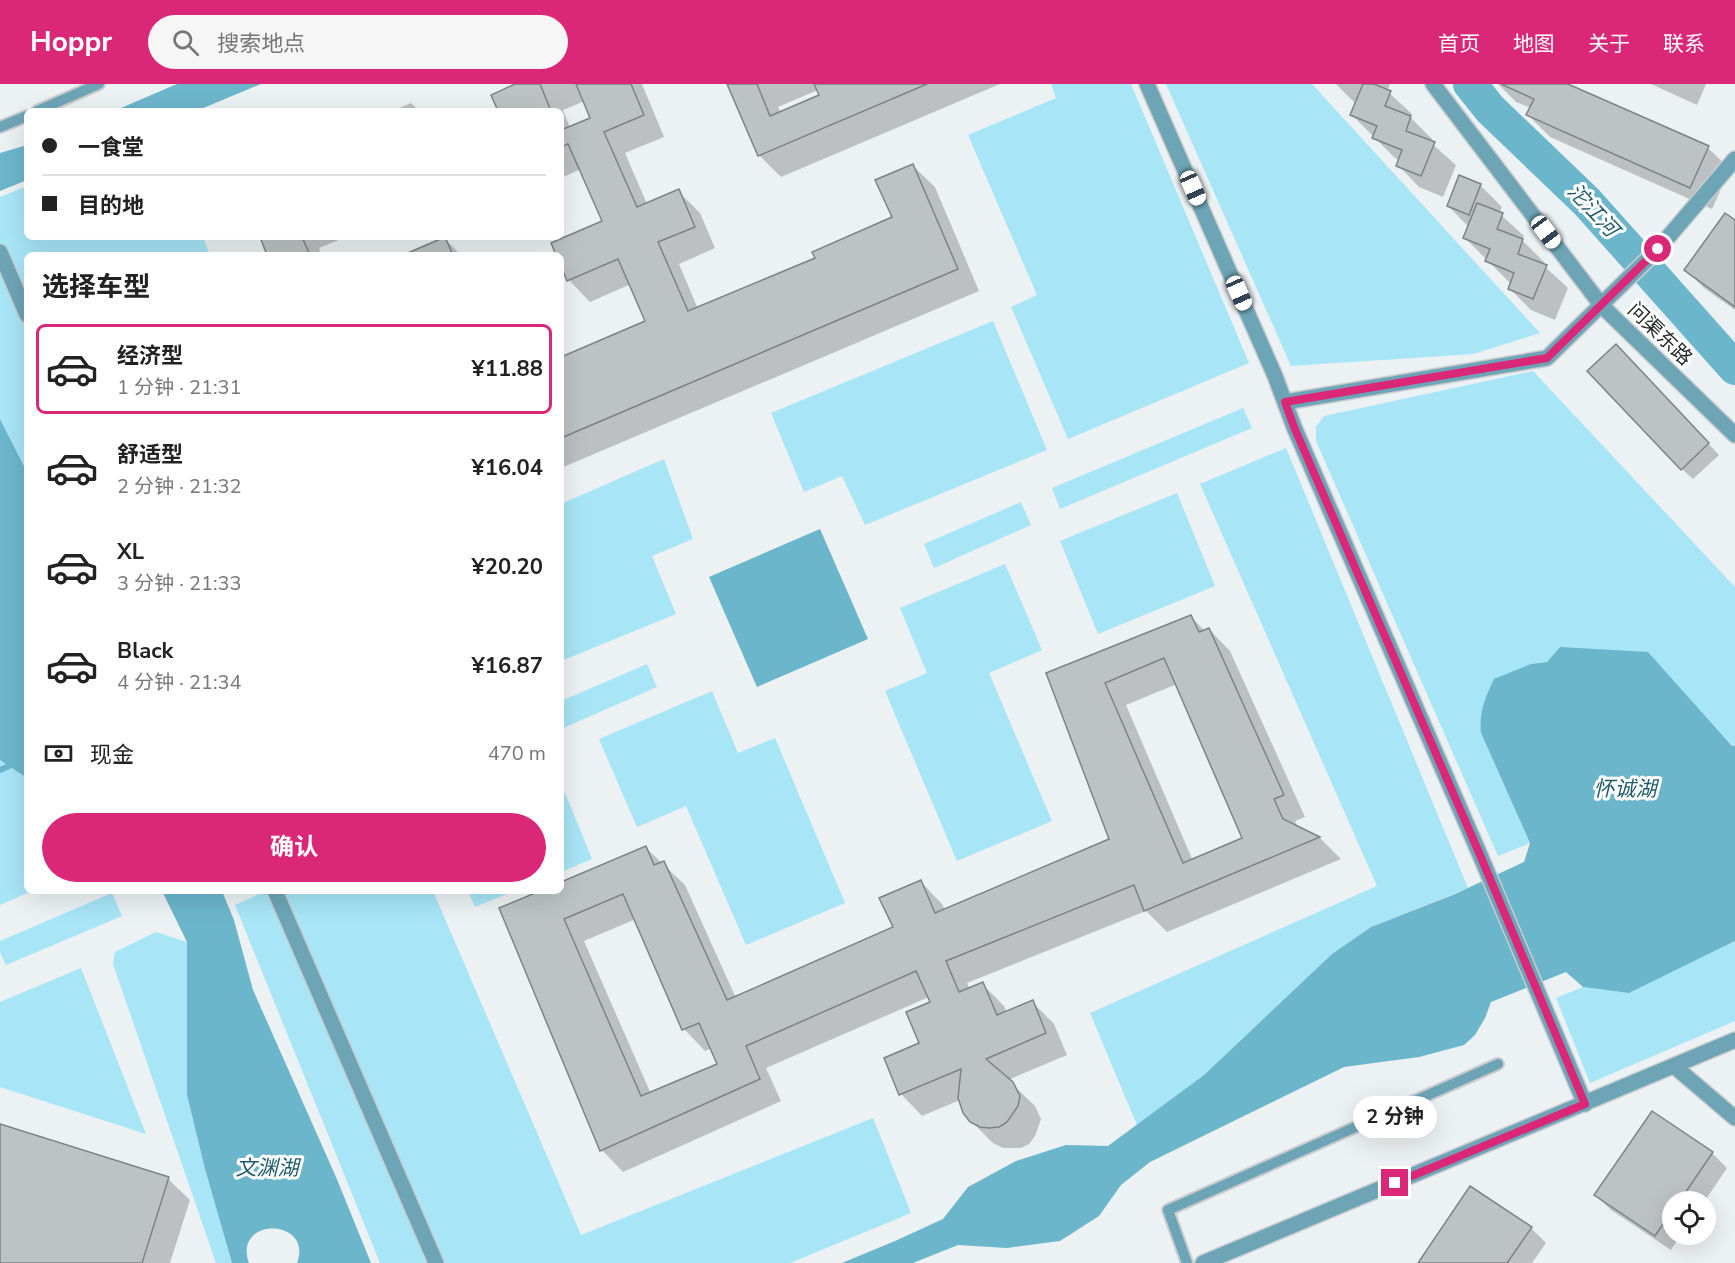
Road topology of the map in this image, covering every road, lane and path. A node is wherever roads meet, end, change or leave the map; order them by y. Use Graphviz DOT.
graph roads {
  1 [pos="99,84"];
  2 [pos="1147,84"];
  3 [pos="1432,84"];
  4 [pos="45,108"];
  5 [pos="24,117"];
  6 [pos="0,127"];
  7 [pos="1732,170"];
  8 [pos="0,252"];
  9 [pos="1605,303"];
  10 [pos="24,308"];
  11 [pos="1285,402"];
  12 [pos="1735,435"];
  13 [pos="276,894"];
  14 [pos="1735,1040"];
  15 [pos="1498,1064"];
  16 [pos="1674,1066"];
  17 [pos="1585,1104"];
  18 [pos="1735,1118"];
  19 [pos="436,1263"];
  20 [pos="1187,1263"];
  21 [pos="1203,1263"];
  1 -- 4 [label="lane"];
  2 -- 11 [label="street"];
  3 -- 9 [label="street, 问渠东路"];
  5 -- 6 [label="lane"];
  7 -- 9 [label="street"];
  8 -- 10 [label="street"];
  9 -- 11 [label="street"];
  9 -- 12 [label="street, 问渠东路"];
  11 -- 17 [label="street"];
  13 -- 19 [label="street"];
  14 -- 16 [label="street"];
  15 -- 20 [label="lane"];
  16 -- 17 [label="street"];
  16 -- 18 [label="street"];
  17 -- 21 [label="street"];
}
